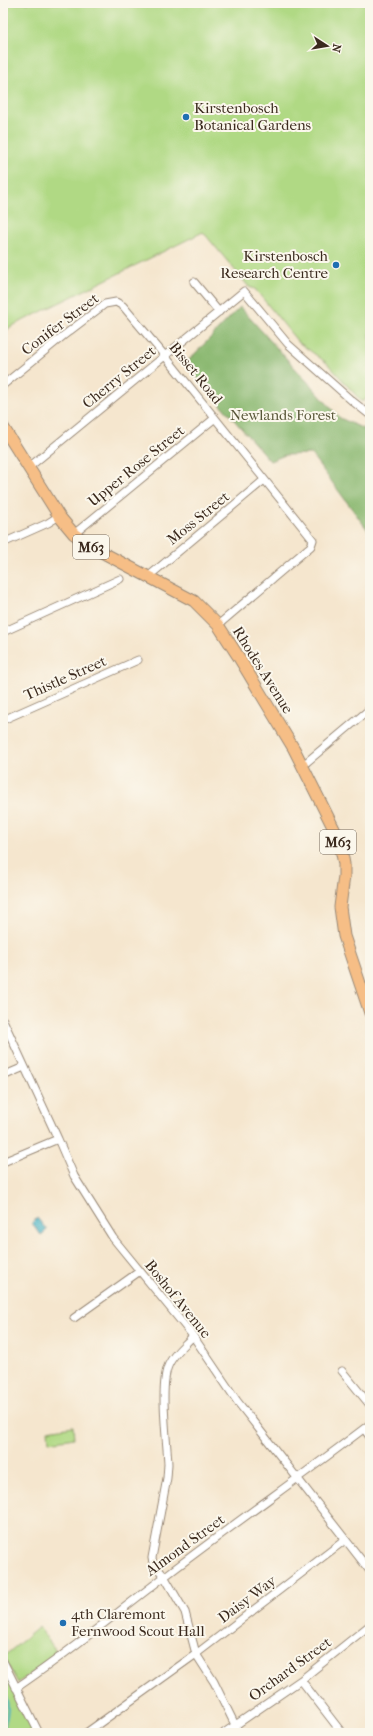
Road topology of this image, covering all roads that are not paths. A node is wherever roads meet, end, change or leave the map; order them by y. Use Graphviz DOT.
graph roads {
  1 [pos="194,282"];
  2 [pos="116,302"];
  3 [pos="219,312"];
  4 [pos="165,356"];
  5 [pos="3,385"];
  6 [pos="370,415"];
  7 [pos="215,418"];
  8 [pos="3,427"];
  9 [pos="28,468"];
  10 [pos="264,480"];
  11 [pos="59,516"];
  12 [pos="74,534"];
  13 [pos="3,543"];
  14 [pos="149,576"];
  15 [pos="120,579"];
  16 [pos="218,625"];
  17 [pos="3,632"];
  18 [pos="138,660"];
  19 [pos="370,709"];
  20 [pos="3,720"];
  21 [pos="302,766"];
  22 [pos="370,1013"];
  23 [pos="3,1020"];
  24 [pos="24,1067"];
  25 [pos="3,1076"];
  26 [pos="58,1139"];
  27 [pos="3,1162"];
  28 [pos="140,1271"];
  29 [pos="74,1318"];
  30 [pos="193,1336"];
  31 [pos="342,1371"];
  32 [pos="370,1405"];
  33 [pos="370,1424"];
  34 [pos="364,1429"];
  35 [pos="370,1437"];
  36 [pos="299,1479"];
  37 [pos="345,1540"];
  38 [pos="370,1571"];
  39 [pos="164,1576"];
  40 [pos="370,1626"];
  41 [pos="196,1654"];
  42 [pos="3,1661"];
  43 [pos="301,1680"];
  44 [pos="16,1688"];
  45 [pos="235,1725"];
  46 [pos="38,1733"];
  47 [pos="86,1733"];
  48 [pos="224,1733"];
  49 [pos="239,1733"];
  50 [pos="342,1733"];
  1 -- 3 [label="street"];
  2 -- 4 [label="street, Bisset Road"];
  2 -- 5 [label="street, Conifer Street"];
  3 -- 4 [label="street, Cherry Street"];
  3 -- 6 [label="street, Cherry Street"];
  4 -- 7 [label="street, Bisset Road"];
  4 -- 9 [label="street, Cherry Street"];
  7 -- 10 [label="street, Bisset Road"];
  7 -- 12 [label="street, Upper Rose Street"];
  8 -- 9 [label="main road, Rhodes Avenue / M63"];
  9 -- 11 [label="main road, Rhodes Avenue / M63"];
  10 -- 14 [label="street, Moss Street"];
  10 -- 16 [label="street, Bisset Road"];
  11 -- 12 [label="main road, Rhodes Avenue / M63"];
  11 -- 13 [label="street"];
  12 -- 14 [label="main road, Rhodes Avenue / M63"];
  14 -- 16 [label="main road, Rhodes Avenue / M63"];
  15 -- 17 [label="street"];
  16 -- 21 [label="main road, Rhodes Avenue / M63"];
  18 -- 20 [label="street, Thistle Street"];
  19 -- 21 [label="street"];
  21 -- 22 [label="main road, Rhodes Avenue / M63"];
  23 -- 24 [label="street, Boshof Avenue"];
  24 -- 25 [label="street"];
  24 -- 26 [label="street, Boshof Avenue"];
  26 -- 27 [label="street"];
  26 -- 28 [label="street, Boshof Avenue"];
  28 -- 29 [label="street"];
  28 -- 30 [label="street, Boshof Avenue"];
  30 -- 36 [label="street, Boshof Avenue"];
  30 -- 39 [label="street"];
  31 -- 32 [label="street"];
  33 -- 34 [label="street, Almond Street"];
  34 -- 35 [label="street"];
  34 -- 36 [label="street, Almond Street"];
  36 -- 37 [label="street, Boshof Avenue"];
  36 -- 39 [label="street, Almond Street"];
  37 -- 38 [label="street, Boshof Avenue"];
  37 -- 41 [label="street, Daisy Way"];
  39 -- 41 [label="street"];
  39 -- 44 [label="street, Almond Street"];
  40 -- 43 [label="street, Orchard Street"];
  41 -- 45 [label="street"];
  41 -- 47 [label="street, Daisy Way"];
  42 -- 44 [label="street"];
  43 -- 45 [label="street, Orchard Street"];
  43 -- 50 [label="street"];
  44 -- 46 [label="street"];
  45 -- 48 [label="street, Orchard Street"];
  45 -- 49 [label="street"];
}
